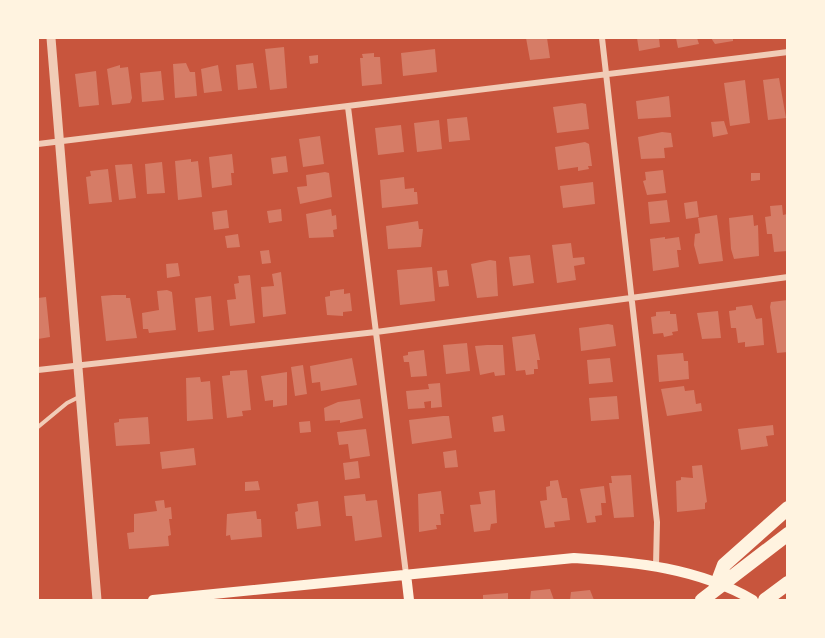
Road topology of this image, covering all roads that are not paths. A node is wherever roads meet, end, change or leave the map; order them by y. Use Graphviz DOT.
graph roads {
  1 [pos="51,38"];
  2 [pos="602,38"];
  3 [pos="788,52"];
  4 [pos="607,75"];
  5 [pos="348,107"];
  6 [pos="60,141"];
  7 [pos="38,144"];
  8 [pos="788,277"];
  9 [pos="632,298"];
  10 [pos="376,332"];
  11 [pos="78,366"];
  12 [pos="38,370"];
  13 [pos="81,396"];
  14 [pos="38,427"];
  15 [pos="788,508"];
  16 [pos="788,534"];
  17 [pos="660,567"];
  18 [pos="406,574"];
  19 [pos="788,583"];
  20 [pos="714,589"];
  21 [pos="97,600"];
  22 [pos="153,600"];
  23 [pos="409,600"];
  24 [pos="702,600"];
  25 [pos="753,600"];
  26 [pos="765,600"];
  1 -- 6 [label="street"];
  2 -- 4 [label="street"];
  3 -- 4 [label="street"];
  4 -- 5 [label="street"];
  4 -- 9 [label="street"];
  5 -- 6 [label="street"];
  5 -- 10 [label="street"];
  6 -- 7 [label="street"];
  6 -- 11 [label="street"];
  8 -- 9 [label="street"];
  9 -- 10 [label="street"];
  9 -- 17 [label="street"];
  10 -- 11 [label="street"];
  10 -- 18 [label="street"];
  11 -- 12 [label="street"];
  11 -- 13 [label="street"];
  13 -- 14 [label="lane"];
  13 -- 21 [label="street"];
  15 -- 20 [label="highway"];
  16 -- 20 [label="highway"];
  17 -- 18 [label="main road"];
  17 -- 25 [label="main road"];
  18 -- 22 [label="main road"];
  18 -- 23 [label="main road"];
  19 -- 26 [label="highway"];
  20 -- 24 [label="highway"];
}
